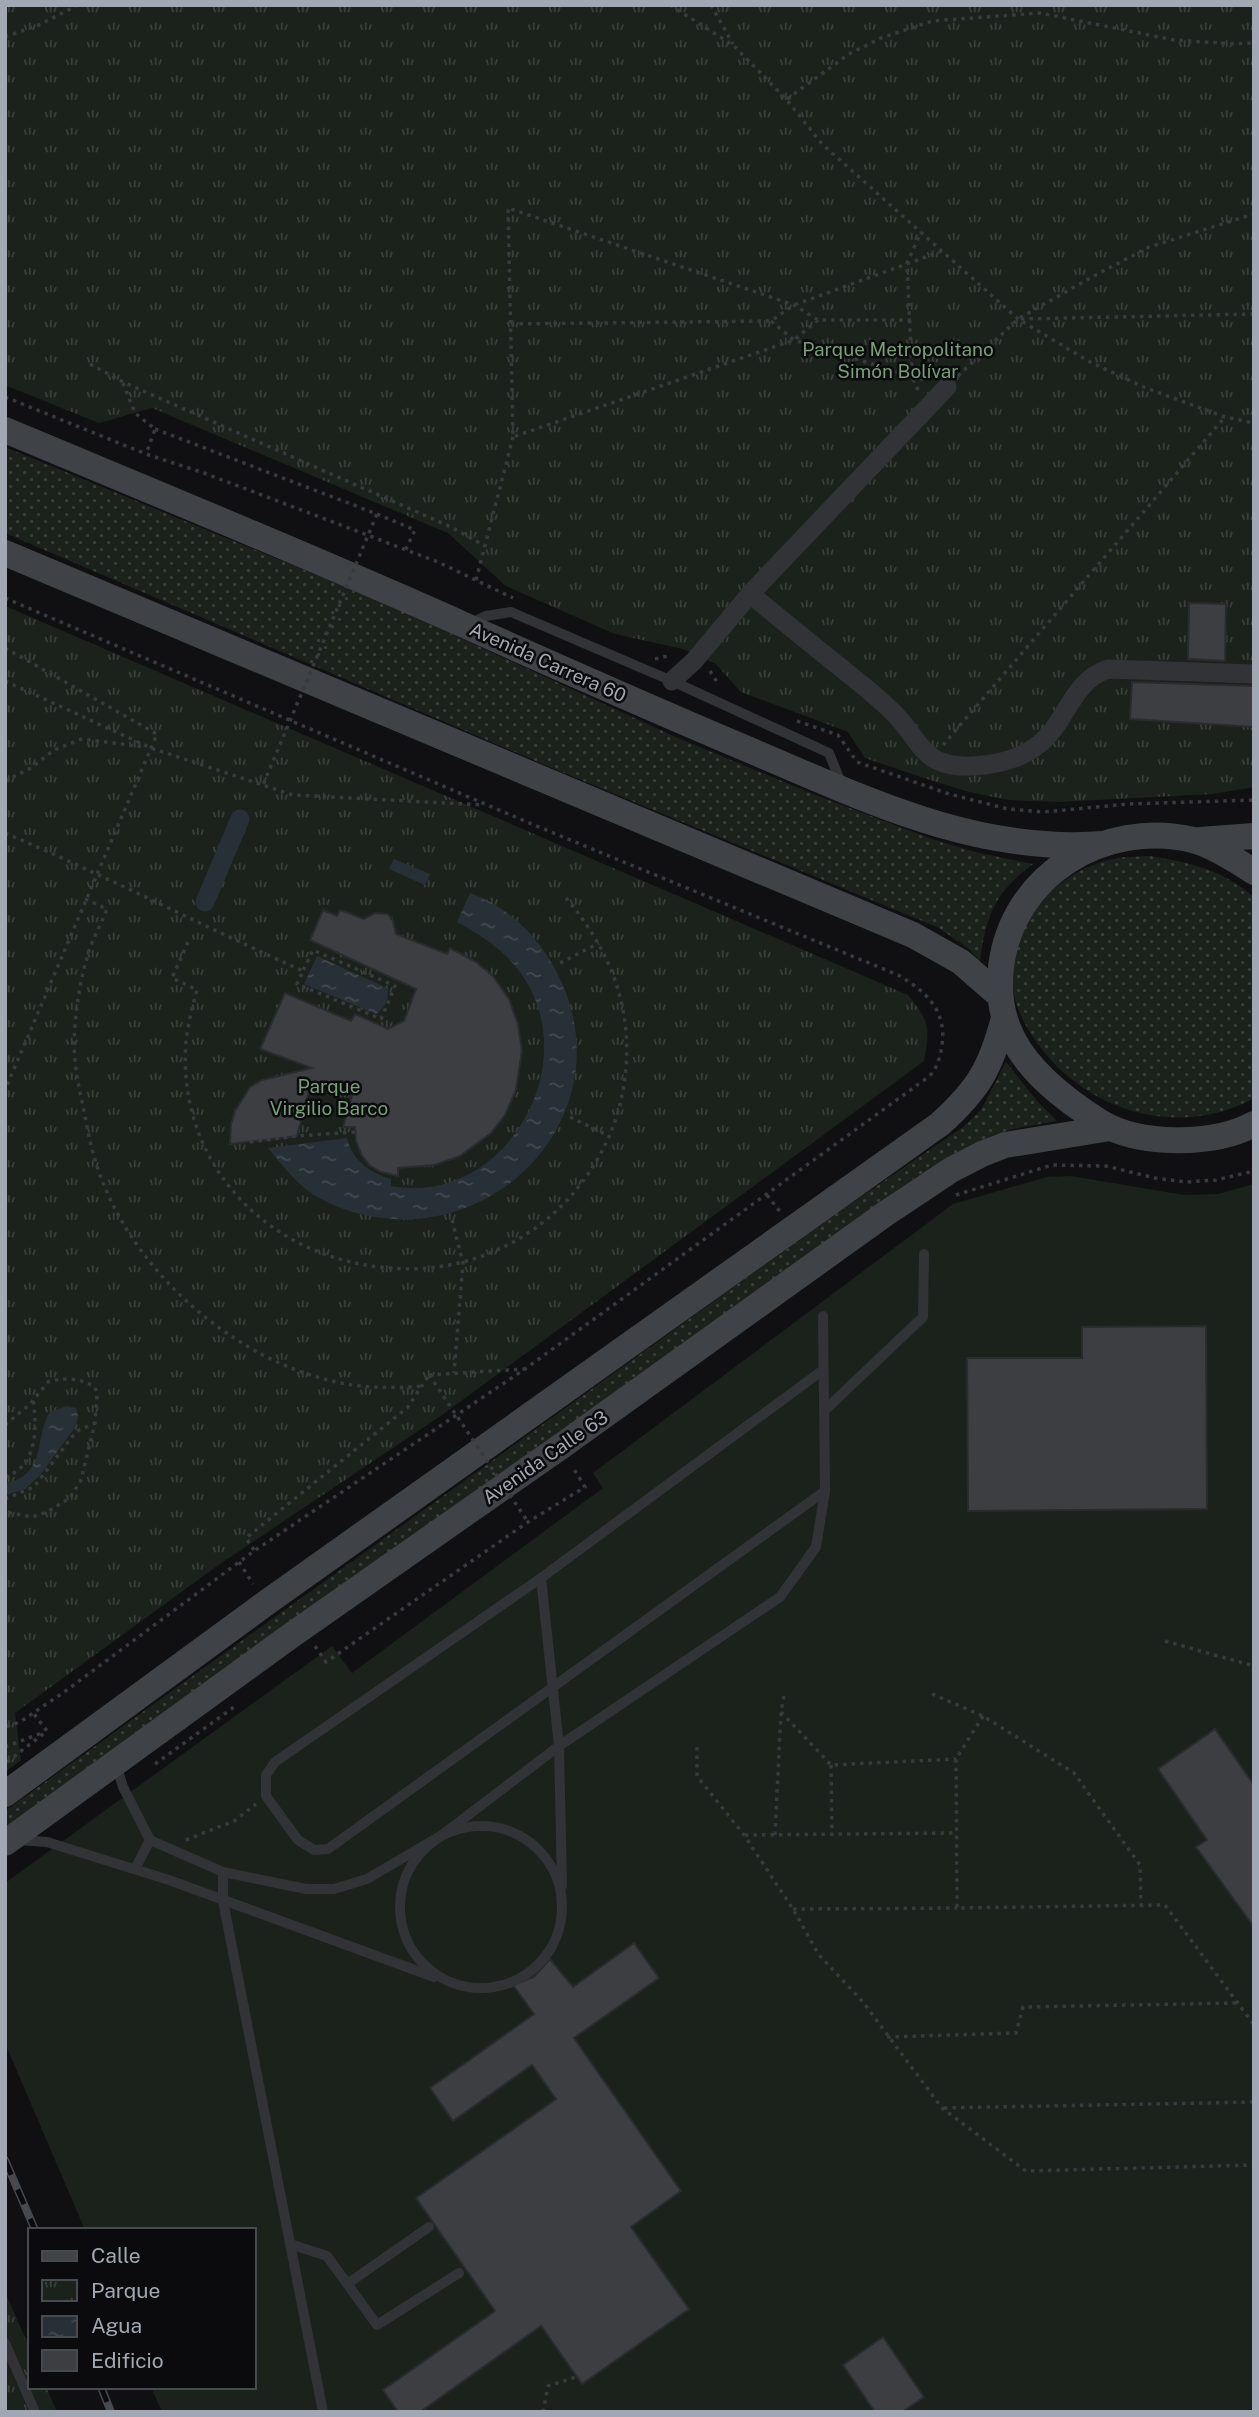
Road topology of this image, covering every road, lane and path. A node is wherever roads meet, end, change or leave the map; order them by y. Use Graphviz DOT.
graph roads {
  1 [pos="78,5"];
  2 [pos="670,5"];
  3 [pos="711,5"];
  4 [pos="5,37"];
  5 [pos="1254,43"];
  6 [pos="734,46"];
  7 [pos="786,99"];
  8 [pos="1254,214"];
  9 [pos="921,232"];
  10 [pos="942,251"];
  11 [pos="907,263"];
  12 [pos="794,305"];
  13 [pos="1254,314"];
  14 [pos="1018,319"];
  15 [pos="818,320"];
  16 [pos="909,320"];
  17 [pos="915,320"];
  18 [pos="771,321"];
  19 [pos="510,324"];
  20 [pos="794,340"];
  21 [pos="90,363"];
  22 [pos="912,376"];
  23 [pos="123,382"];
  24 [pos="947,387"];
  25 [pos="5,397"];
  26 [pos="927,408"];
  27 [pos="1224,417"];
  28 [pos="1254,423"];
  29 [pos="155,429"];
  30 [pos="5,430"];
  31 [pos="513,437"];
  32 [pos="146,454"];
  33 [pos="378,515"];
  34 [pos="485,546"];
  35 [pos="405,551"];
  36 [pos="5,553"];
  37 [pos="476,581"];
  38 [pos="750,594"];
  39 [pos="5,598"];
  40 [pos="518,600"];
  41 [pos="464,625"];
  42 [pos="5,648"];
  43 [pos="654,659"];
  44 [pos="694,661"];
  45 [pos="1254,674"];
  46 [pos="5,681"];
  47 [pos="672,681"];
  48 [pos="725,695"];
  49 [pos="788,717"];
  50 [pos="151,748"];
  51 [pos="932,758"];
  52 [pos="5,781"];
  53 [pos="262,786"];
  54 [pos="844,790"];
  55 [pos="1254,800"];
  56 [pos="489,805"];
  57 [pos="5,833"];
  58 [pos="1254,836"];
  59 [pos="1193,841"];
  60 [pos="1103,844"];
  61 [pos="1254,872"];
  62 [pos="97,873"];
  63 [pos="566,898"];
  64 [pos="85,899"];
  65 [pos="188,942"];
  66 [pos="599,943"];
  67 [pos="560,963"];
  68 [pos="303,971"];
  69 [pos="1002,1007"];
  70 [pos="5,1090"];
  71 [pos="570,1117"];
  72 [pos="1253,1125"];
  73 [pos="1110,1128"];
  74 [pos="355,1132"];
  75 [pos="610,1136"];
  76 [pos="250,1142"];
  77 [pos="1254,1171"];
  78 [pos="951,1197"];
  79 [pos="452,1220"];
  80 [pos="924,1254"];
  81 [pos="463,1262"];
  82 [pos="823,1316"];
  83 [pos="525,1369"];
  84 [pos="823,1370"];
  85 [pos="454,1373"];
  86 [pos="429,1375"];
  87 [pos="422,1386"];
  88 [pos="33,1399"];
  89 [pos="825,1410"];
  90 [pos="94,1423"];
  91 [pos="5,1424"];
  92 [pos="5,1477"];
  93 [pos="585,1487"];
  94 [pos="825,1491"];
  95 [pos="527,1498"];
  96 [pos="5,1499"];
  97 [pos="516,1506"];
  98 [pos="5,1512"];
  99 [pos="528,1521"];
  100 [pos="254,1551"];
  101 [pos="541,1578"];
  102 [pos="1165,1641"];
  103 [pos="308,1651"];
  104 [pos="1254,1666"];
  105 [pos="553,1685"];
  106 [pos="932,1694"];
  107 [pos="784,1696"];
  108 [pos="238,1704"];
  109 [pos="781,1712"];
  110 [pos="34,1713"];
  111 [pos="984,1716"];
  112 [pos="5,1727"];
  113 [pos="47,1731"];
  114 [pos="559,1746"];
  115 [pos="5,1747"];
  116 [pos="697,1747"];
  117 [pos="957,1759"];
  118 [pos="5,1763"];
  119 [pos="116,1763"];
  120 [pos="154,1765"];
  121 [pos="831,1765"];
  122 [pos="5,1794"];
  123 [pos="266,1796"];
  124 [pos="957,1833"];
  125 [pos="832,1834"];
  126 [pos="442,1835"];
  127 [pos="744,1835"];
  128 [pos="775,1835"];
  129 [pos="150,1840"];
  130 [pos="8,1842"];
  131 [pos="165,1848"];
  132 [pos="135,1869"];
  133 [pos="223,1872"];
  134 [pos="223,1901"];
  135 [pos="1141,1905"];
  136 [pos="562,1907"];
  137 [pos="957,1908"];
  138 [pos="793,1909"];
  139 [pos="453,1984"];
  140 [pos="1238,2003"];
  141 [pos="1254,2025"];
  142 [pos="887,2036"];
  143 [pos="1254,2102"];
  144 [pos="942,2108"];
  145 [pos="1254,2165"];
  146 [pos="429,2227"];
  147 [pos="290,2244"];
  148 [pos="459,2273"];
  149 [pos="347,2284"];
  150 [pos="5,2343"];
  151 [pos="576,2377"];
  152 [pos="35,2412"];
  153 [pos="323,2412"];
  154 [pos="543,2412"];
  1 -- 4 [label="path"];
  2 -- 6 [label="path"];
  3 -- 6 [label="path"];
  5 -- 7 [label="path"];
  6 -- 7 [label="path"];
  7 -- 9 [label="path"];
  8 -- 14 [label="path"];
  9 -- 10 [label="path"];
  9 -- 11 [label="path"];
  10 -- 11 [label="path"];
  10 -- 14 [label="path"];
  11 -- 12 [label="path"];
  11 -- 16 [label="path"];
  12 -- 15 [label="path"];
  12 -- 18 [label="path"];
  12 -- 19 [label="path"];
  13 -- 14 [label="path"];
  14 -- 24 [label="path"];
  14 -- 27 [label="path"];
  15 -- 16 [label="path"];
  15 -- 20 [label="path"];
  16 -- 17 [label="path"];
  16 -- 22 [label="path"];
  18 -- 19 [label="path"];
  18 -- 20 [label="path"];
  19 -- 31 [label="path"];
  20 -- 22 [label="path"];
  20 -- 31 [label="path"];
  21 -- 23 [label="path"];
  22 -- 24 [label="path"];
  22 -- 26 [label="path"];
  23 -- 29 [label="path"];
  23 -- 34 [label="path"];
  24 -- 26 [label="street"];
  25 -- 32 [label="path"];
  26 -- 38 [label="street"];
  27 -- 28 [label="path"];
  27 -- 51 [label="path"];
  29 -- 32 [label="path"];
  29 -- 33 [label="path, bridge"];
  30 -- 41 [label="main road, Avenida Carrera 60"];
  31 -- 34 [label="path"];
  32 -- 35 [label="path"];
  33 -- 35 [label="path"];
  33 -- 53 [label="path, bridge"];
  34 -- 37 [label="path"];
  35 -- 37 [label="path"];
  36 -- 69 [label="main road"];
  37 -- 40 [label="path"];
  38 -- 44 [label="street"];
  38 -- 51 [label="street"];
  39 -- 56 [label="path"];
  41 -- 47 [label="lane"];
  41 -- 54 [label="main road, Avenida Carrera 60"];
  42 -- 50 [label="path"];
  43 -- 44 [label="path"];
  44 -- 47 [label="street"];
  44 -- 48 [label="path"];
  45 -- 51 [label="street"];
  46 -- 50 [label="path"];
  47 -- 54 [label="lane"];
  49 -- 55 [label="path"];
  50 -- 52 [label="path"];
  50 -- 53 [label="path"];
  50 -- 62 [label="path"];
  53 -- 56 [label="path"];
  54 -- 60 [label="main road, Avenida Carrera 60"];
  56 -- 83 [label="path"];
  57 -- 62 [label="path"];
  58 -- 59 [label="main road"];
  59 -- 60 [label="main road"];
  59 -- 61 [label="main road"];
  60 -- 69 [label="main road"];
  62 -- 64 [label="path"];
  62 -- 68 [label="path"];
  63 -- 66 [label="path"];
  64 -- 70 [label="path"];
  64 -- 87 [label="path"];
  65 -- 81 [label="path"];
  66 -- 67 [label="path"];
  66 -- 75 [label="path"];
  68 -- 68 [label="path"];
  69 -- 73 [label="main road"];
  69 -- 122 [label="main road"];
  71 -- 75 [label="path"];
  72 -- 73 [label="main road"];
  73 -- 119 [label="main road, Avenida Calle 63"];
  74 -- 76 [label="path"];
  75 -- 81 [label="path"];
  77 -- 78 [label="path"];
  79 -- 81 [label="path"];
  80 -- 89 [label="lane"];
  81 -- 85 [label="path"];
  82 -- 84 [label="lane"];
  83 -- 85 [label="path"];
  83 -- 100 [label="path"];
  84 -- 89 [label="lane"];
  84 -- 101 [label="lane"];
  85 -- 86 [label="path"];
  86 -- 87 [label="path"];
  86 -- 99 [label="path, bridge"];
  87 -- 100 [label="path"];
  88 -- 90 [label="path"];
  88 -- 91 [label="path"];
  88 -- 92 [label="path"];
  89 -- 94 [label="lane"];
  90 -- 96 [label="path"];
  90 -- 98 [label="path"];
  93 -- 99 [label="path"];
  94 -- 105 [label="lane"];
  94 -- 114 [label="lane"];
  95 -- 97 [label="path"];
  99 -- 103 [label="path"];
  100 -- 110 [label="path"];
  101 -- 105 [label="lane"];
  101 -- 123 [label="lane"];
  102 -- 104 [label="path"];
  105 -- 114 [label="lane"];
  105 -- 123 [label="lane"];
  106 -- 111 [label="path"];
  107 -- 109 [label="path"];
  108 -- 120 [label="path"];
  109 -- 121 [label="path"];
  109 -- 128 [label="path"];
  110 -- 112 [label="path"];
  110 -- 113 [label="path"];
  111 -- 117 [label="path"];
  111 -- 135 [label="path"];
  113 -- 115 [label="path"];
  113 -- 118 [label="path"];
  114 -- 126 [label="lane"];
  114 -- 136 [label="lane"];
  116 -- 127 [label="path"];
  117 -- 121 [label="path"];
  117 -- 124 [label="path"];
  119 -- 129 [label="lane"];
  119 -- 130 [label="main road, Avenida Calle 63"];
  121 -- 125 [label="path"];
  123 -- 131 [label="path"];
  124 -- 125 [label="path"];
  124 -- 137 [label="path"];
  125 -- 128 [label="path"];
  126 -- 133 [label="lane"];
  126 -- 136 [label="lane"];
  126 -- 139 [label="lane"];
  127 -- 128 [label="path"];
  127 -- 138 [label="path"];
  129 -- 131 [label="lane"];
  129 -- 132 [label="lane"];
  130 -- 132 [label="lane"];
  131 -- 133 [label="lane"];
  132 -- 134 [label="lane"];
  133 -- 134 [label="lane"];
  134 -- 139 [label="lane"];
  134 -- 147 [label="lane"];
  135 -- 137 [label="path"];
  135 -- 140 [label="path"];
  136 -- 139 [label="lane"];
  137 -- 138 [label="path"];
  138 -- 142 [label="path"];
  140 -- 141 [label="path"];
  140 -- 142 [label="path"];
  142 -- 144 [label="path"];
  143 -- 144 [label="path"];
  144 -- 145 [label="path"];
  146 -- 149 [label="lane"];
  147 -- 149 [label="lane"];
  147 -- 153 [label="lane"];
  148 -- 149 [label="lane"];
  150 -- 152 [label="lane"];
  151 -- 154 [label="path"];
}
